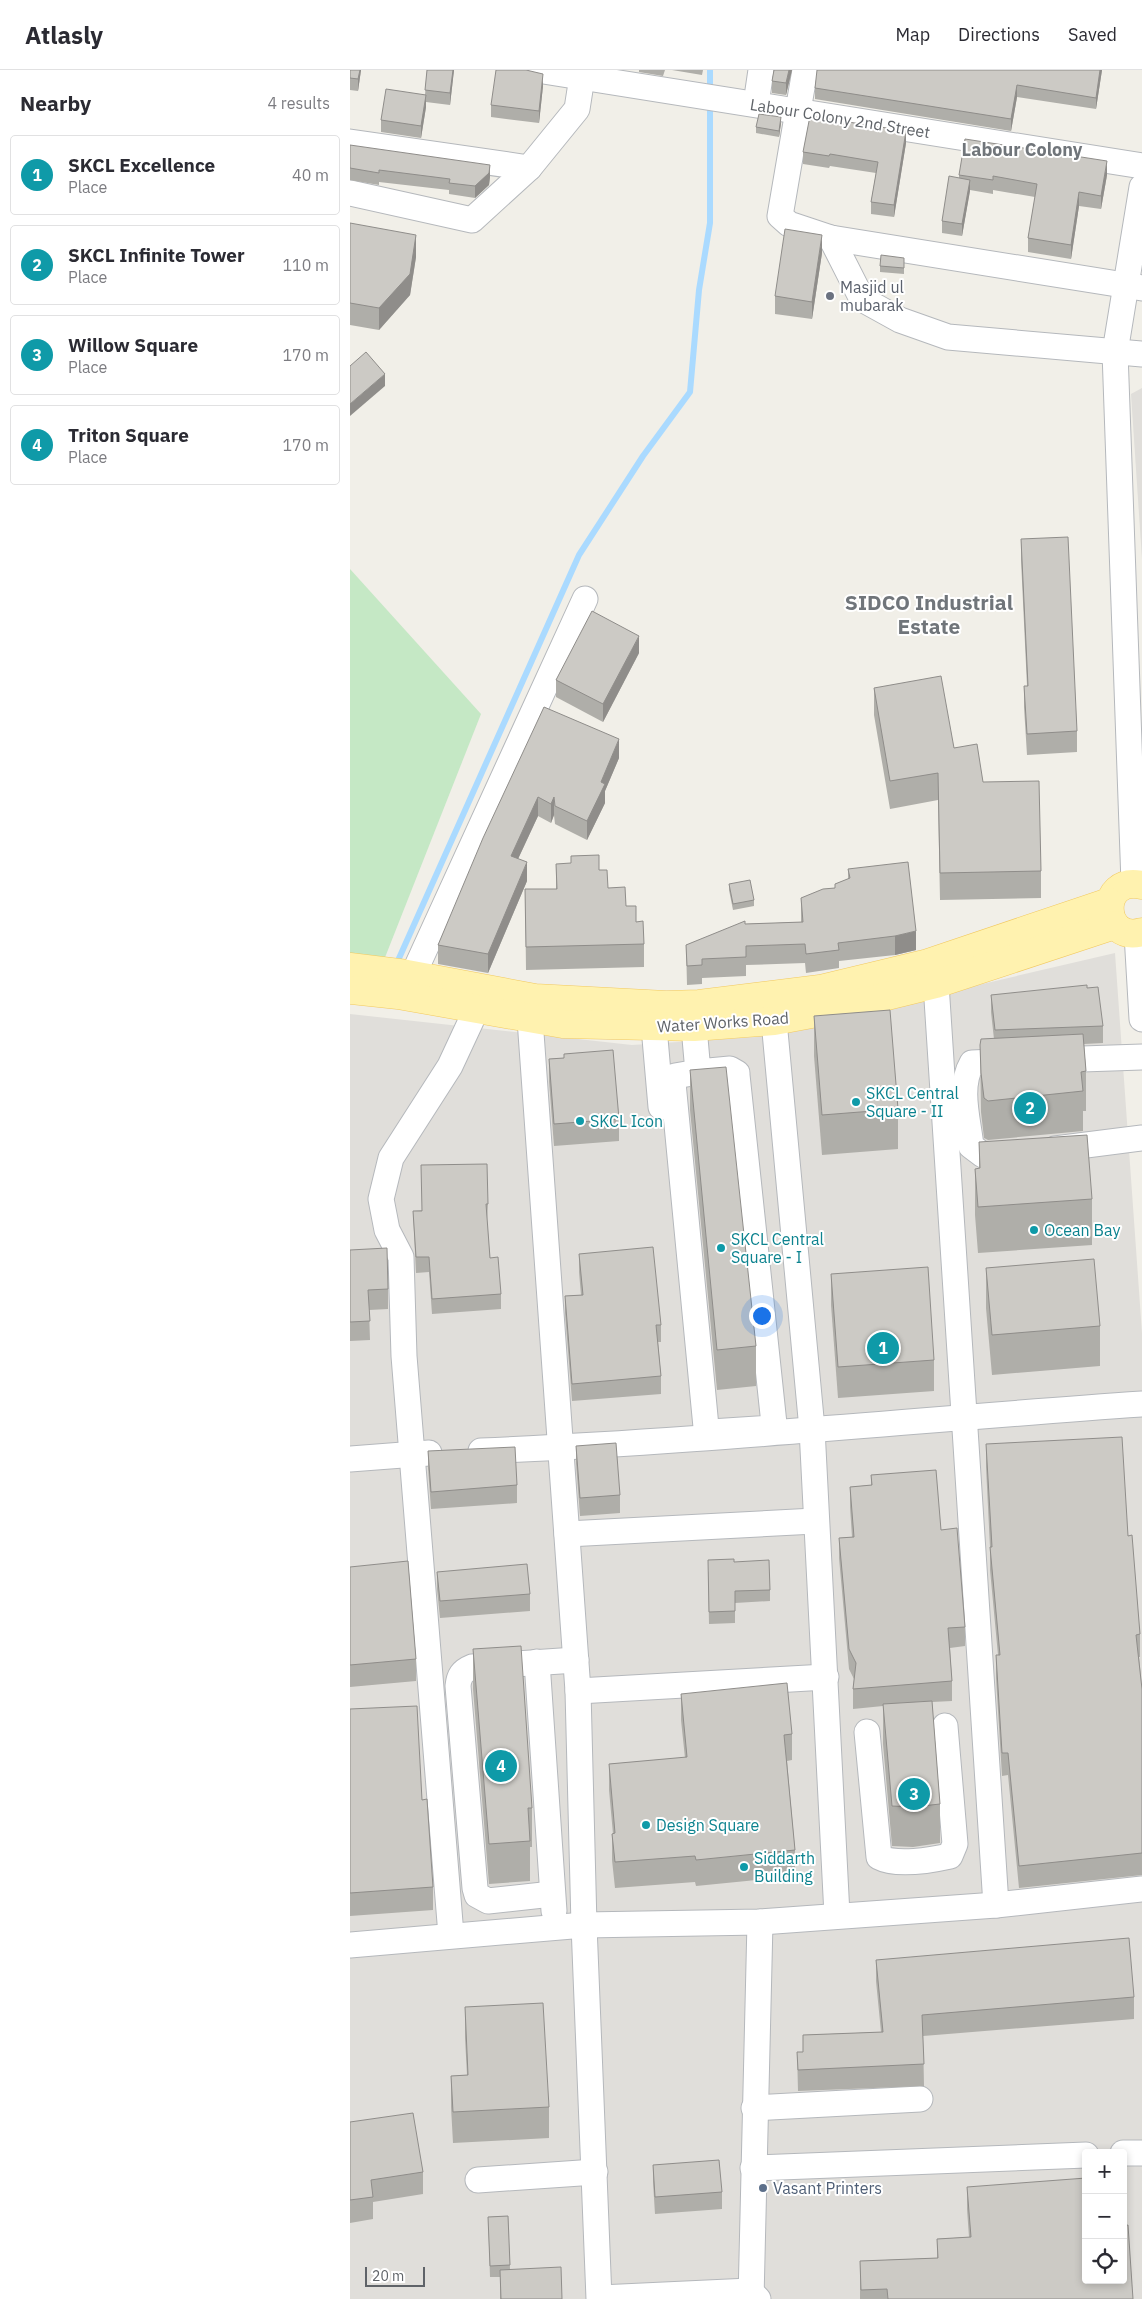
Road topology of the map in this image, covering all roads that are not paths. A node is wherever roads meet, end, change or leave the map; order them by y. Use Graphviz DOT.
graph roads {
  1 [pos="537,70"];
  2 [pos="761,70"];
  3 [pos="806,70"];
  4 [pos="621,76"];
  5 [pos="582,77"];
  6 [pos="756,104"];
  7 [pos="798,111"];
  8 [pos="350,142"];
  9 [pos="1142,166"];
  10 [pos="529,168"];
  11 [pos="1142,187"];
  12 [pos="350,193"];
  13 [pos="831,238"];
  14 [pos="1134,287"];
  15 [pos="1115,352"];
  16 [pos="1142,354"];
  17 [pos="585,599"];
  18 [pos="1138,884"];
  19 [pos="1126,923"];
  20 [pos="360,979"];
  21 [pos="406,981"];
  22 [pos="936,984"];
  23 [pos="479,998"];
  24 [pos="821,1001"];
  25 [pos="530,1019"];
  26 [pos="1142,1019"];
  27 [pos="774,1021"];
  28 [pos="654,1027"];
  29 [pos="694,1027"];
  30 [pos="1142,1057"];
  31 [pos="698,1072"];
  32 [pos="1142,1138"];
  33 [pos="1142,1404"];
  34 [pos="962,1416"];
  35 [pos="812,1429"];
  36 [pos="690,1438"];
  37 [pos="560,1448"];
  38 [pos="412,1454"];
  39 [pos="350,1459"];
  40 [pos="815,1521"];
  41 [pos="567,1534"];
  42 [pos="576,1660"];
  43 [pos="537,1662"];
  44 [pos="826,1677"];
  45 [pos="578,1691"];
  46 [pos="983,1722"];
  47 [pos="829,1734"];
  48 [pos="465,1777"];
  49 [pos="438,1778"];
  50 [pos="1142,1888"];
  51 [pos="552,1894"];
  52 [pos="996,1905"];
  53 [pos="837,1915"];
  54 [pos="760,1922"];
  55 [pos="584,1925"];
  56 [pos="555,1928"];
  57 [pos="451,1935"];
  58 [pos="350,1945"];
  59 [pos="920,2099"];
  60 [pos="754,2108"];
  61 [pos="1142,2152"];
  62 [pos="1127,2153"];
  63 [pos="1082,2155"];
  64 [pos="752,2168"];
  65 [pos="595,2172"];
  66 [pos="478,2180"];
  67 [pos="753,2296"];
  68 [pos="599,2298"];
  1 -- 5 [label="street, Labour Colony 2nd Street"];
  2 -- 6 [label="street"];
  3 -- 7 [label="street"];
  4 -- 5 [label="street, Labour Colony 2nd Street"];
  4 -- 6 [label="street, Labour Colony 2nd Street"];
  5 -- 10 [label="street"];
  6 -- 7 [label="street, Labour Colony 2nd Street"];
  7 -- 9 [label="street, Labour Colony 2nd Street"];
  7 -- 13 [label="street"];
  8 -- 10 [label="street"];
  10 -- 12 [label="street"];
  11 -- 14 [label="street"];
  13 -- 14 [label="street"];
  13 -- 15 [label="street"];
  14 -- 15 [label="street"];
  15 -- 16 [label="street"];
  15 -- 18 [label="street"];
  17 -- 21 [label="street"];
  18 -- 19 [label="main road"];
  19 -- 22 [label="main road, Water Works Road"];
  19 -- 24 [label="main road, Water Works Road"];
  19 -- 26 [label="street"];
  20 -- 21 [label="main road, Water Works Road"];
  21 -- 23 [label="main road, Water Works Road"];
  22 -- 24 [label="main road, Water Works Road"];
  22 -- 34 [label="street"];
  23 -- 24 [label="main road, Water Works Road"];
  23 -- 25 [label="main road, Water Works Road"];
  23 -- 38 [label="street"];
  24 -- 27 [label="main road, Water Works Road"];
  25 -- 28 [label="main road, Water Works Road"];
  25 -- 37 [label="street"];
  27 -- 29 [label="main road, Water Works Road"];
  27 -- 35 [label="street"];
  28 -- 29 [label="main road, Water Works Road"];
  28 -- 36 [label="street"];
  29 -- 31 [label="street"];
  30 -- 32 [label="street"];
  31 -- 31 [label="street"];
  33 -- 34 [label="street"];
  34 -- 35 [label="street"];
  34 -- 46 [label="street"];
  35 -- 36 [label="street"];
  35 -- 40 [label="street"];
  36 -- 37 [label="street"];
  37 -- 38 [label="street"];
  37 -- 41 [label="street"];
  38 -- 39 [label="street"];
  38 -- 49 [label="street"];
  40 -- 41 [label="street"];
  40 -- 44 [label="street"];
  41 -- 42 [label="street"];
  42 -- 43 [label="street"];
  42 -- 45 [label="street"];
  43 -- 48 [label="street"];
  43 -- 51 [label="street"];
  44 -- 45 [label="street"];
  44 -- 47 [label="street"];
  45 -- 55 [label="street"];
  46 -- 47 [label="street"];
  46 -- 52 [label="street"];
  47 -- 53 [label="street"];
  48 -- 49 [label="street"];
  48 -- 51 [label="street"];
  49 -- 57 [label="street"];
  50 -- 52 [label="street"];
  51 -- 56 [label="street"];
  52 -- 53 [label="street"];
  53 -- 54 [label="street"];
  54 -- 55 [label="street"];
  54 -- 60 [label="street"];
  55 -- 56 [label="street"];
  55 -- 65 [label="street"];
  56 -- 57 [label="street"];
  57 -- 58 [label="street"];
  59 -- 60 [label="street"];
  60 -- 64 [label="street"];
  61 -- 62 [label="street"];
  63 -- 64 [label="street"];
  64 -- 67 [label="street"];
  65 -- 66 [label="street"];
  65 -- 68 [label="street"];
  67 -- 68 [label="street"];
}
